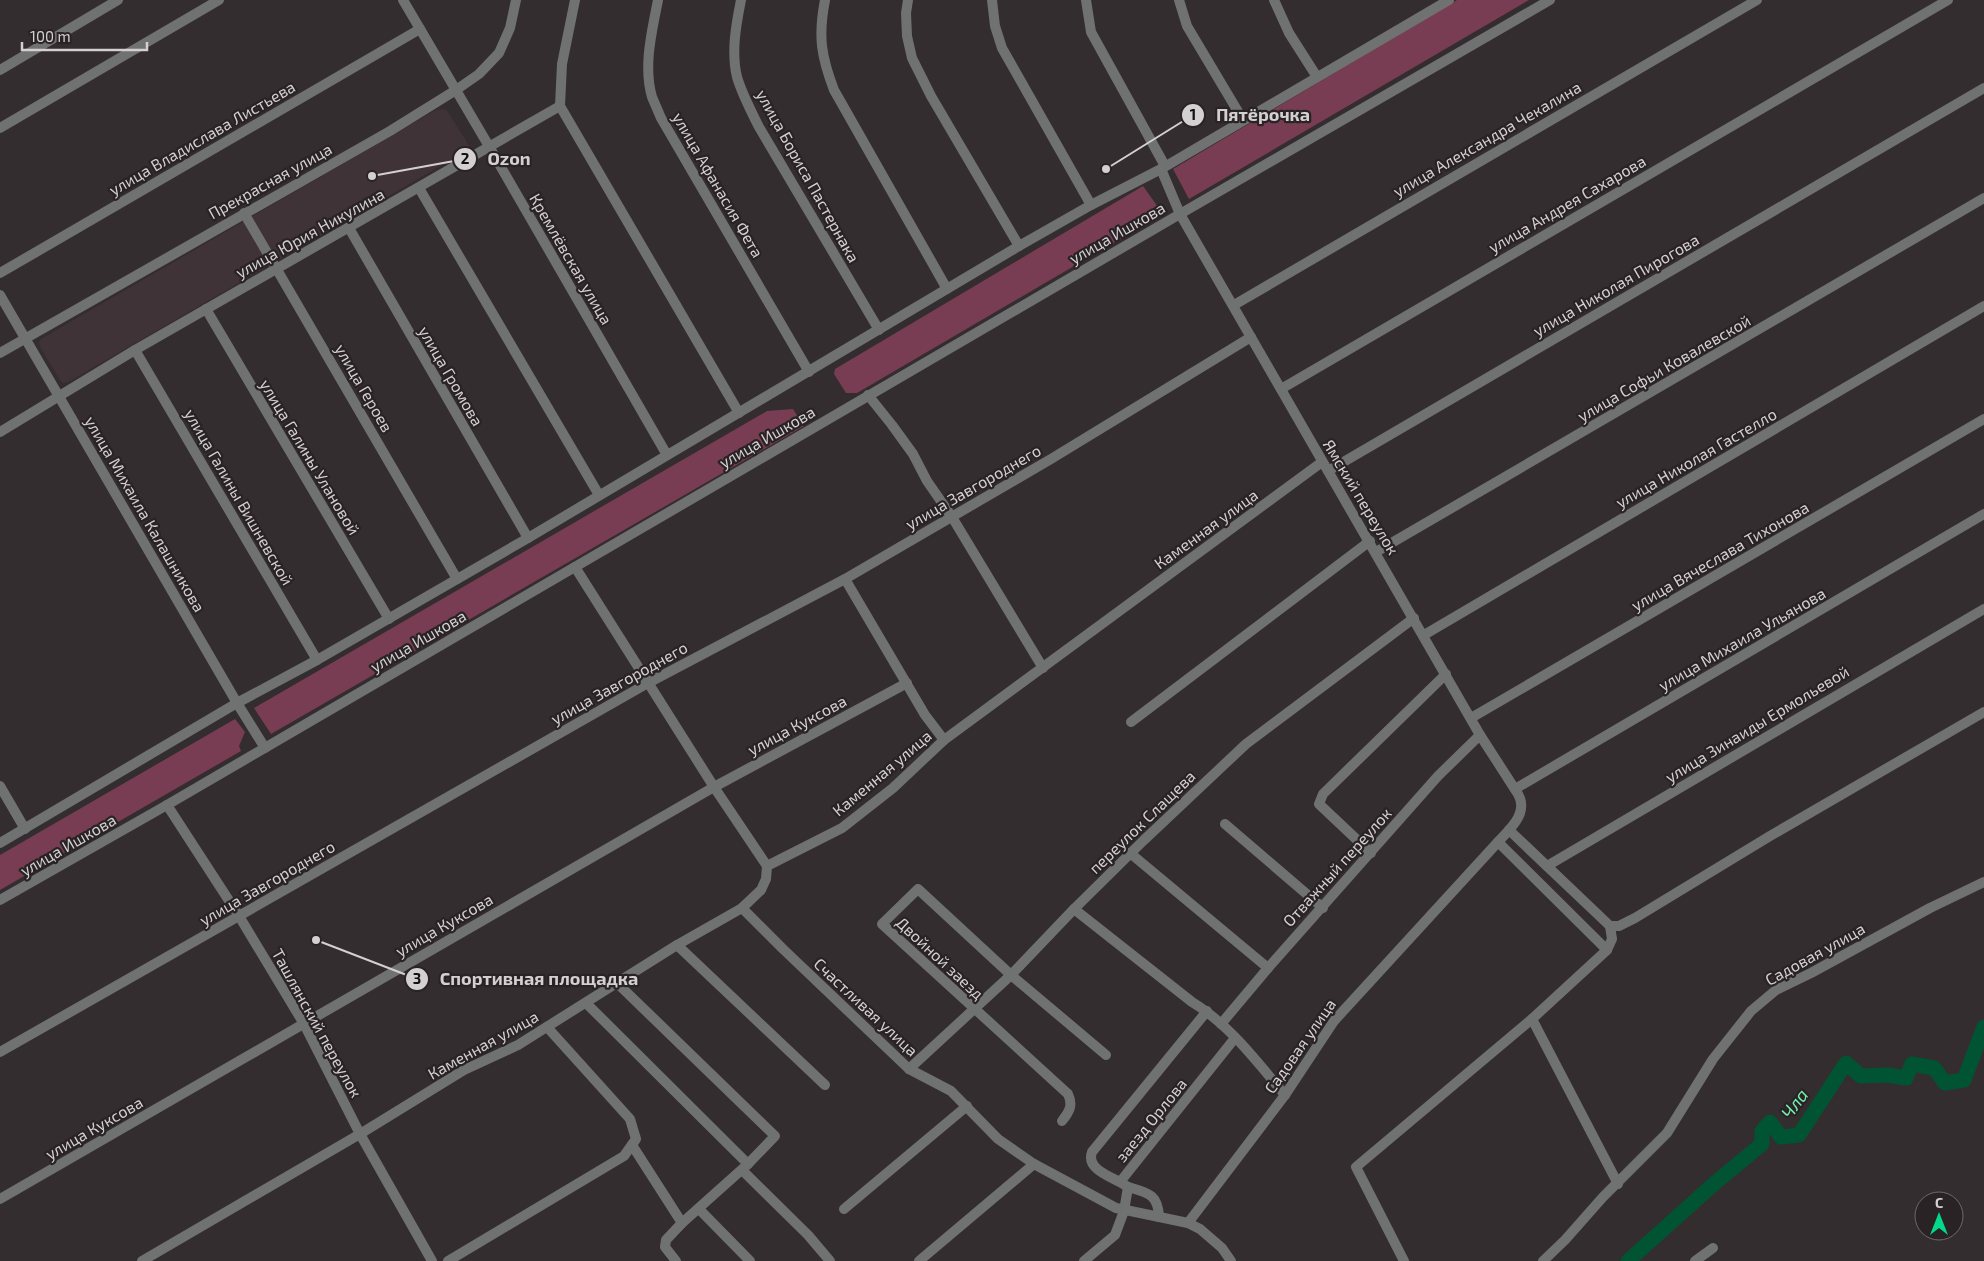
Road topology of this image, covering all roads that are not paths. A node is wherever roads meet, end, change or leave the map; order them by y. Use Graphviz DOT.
graph roads {
  1 [pos="118,0"];
  2 [pos="219,0"];
  3 [pos="403,0"];
  4 [pos="516,0"];
  5 [pos="575,0"];
  6 [pos="658,0"];
  7 [pos="741,0"];
  8 [pos="824,0"];
  9 [pos="908,0"];
  10 [pos="992,0"];
  11 [pos="1086,0"];
  12 [pos="1179,0"];
  13 [pos="1274,0"];
  14 [pos="1449,0"];
  15 [pos="1550,0"];
  16 [pos="1757,0"];
  17 [pos="1948,0"];
  18 [pos="420,29"];
  19 [pos="0,70"];
  20 [pos="1317,78"];
  21 [pos="1984,88"];
  22 [pos="456,90"];
  23 [pos="560,106"];
  24 [pos="1243,120"];
  25 [pos="0,128"];
  26 [pos="490,148"];
  27 [pos="1163,167"];
  28 [pos="420,188"];
  29 [pos="1984,198"];
  30 [pos="1091,205"];
  31 [pos="244,213"];
  32 [pos="1180,214"];
  33 [pos="348,228"];
  34 [pos="1020,246"];
  35 [pos="276,268"];
  36 [pos="0,273"];
  37 [pos="947,289"];
  38 [pos="0,294"];
  39 [pos="1234,305"];
  40 [pos="1984,306"];
  41 [pos="206,309"];
  42 [pos="878,330"];
  43 [pos="26,337"];
  44 [pos="1251,337"];
  45 [pos="135,350"];
  46 [pos="0,353"];
  47 [pos="808,372"];
  48 [pos="1281,389"];
  49 [pos="59,395"];
  50 [pos="868,396"];
  51 [pos="739,413"];
  52 [pos="1984,419"];
  53 [pos="0,432"];
  54 [pos="667,455"];
  55 [pos="1325,467"];
  56 [pos="599,495"];
  57 [pos="1984,514"];
  58 [pos="952,517"];
  59 [pos="528,538"];
  60 [pos="1370,541"];
  61 [pos="1376,552"];
  62 [pos="575,566"];
  63 [pos="457,579"];
  64 [pos="845,579"];
  65 [pos="1984,609"];
  66 [pos="1414,618"];
  67 [pos="389,619"];
  68 [pos="1424,635"];
  69 [pos="317,660"];
  70 [pos="1043,668"];
  71 [pos="1446,674"];
  72 [pos="648,683"];
  73 [pos="907,683"];
  74 [pos="237,703"];
  75 [pos="1984,712"];
  76 [pos="1471,718"];
  77 [pos="1131,722"];
  78 [pos="1480,734"];
  79 [pos="944,740"];
  80 [pos="265,748"];
  81 [pos="0,786"];
  82 [pos="714,787"];
  83 [pos="1516,791"];
  84 [pos="167,805"];
  85 [pos="1225,824"];
  86 [pos="25,829"];
  87 [pos="1509,830"];
  88 [pos="1498,842"];
  89 [pos="0,843"];
  90 [pos="1130,853"];
  91 [pos="1371,853"];
  92 [pos="767,866"];
  93 [pos="1546,866"];
  94 [pos="1984,882"];
  95 [pos="0,900"];
  96 [pos="742,908"];
  97 [pos="1322,908"];
  98 [pos="1074,909"];
  99 [pos="239,916"];
  100 [pos="1610,926"];
  101 [pos="677,945"];
  102 [pos="1607,950"];
  103 [pos="1268,968"];
  104 [pos="1012,975"];
  105 [pos="618,983"];
  106 [pos="586,1003"];
  107 [pos="974,1010"];
  108 [pos="1207,1011"];
  109 [pos="1532,1019"];
  110 [pos="304,1024"];
  111 [pos="1222,1024"];
  112 [pos="547,1027"];
  113 [pos="1235,1038"];
  114 [pos="0,1052"];
  115 [pos="1106,1055"];
  116 [pos="909,1069"];
  117 [pos="825,1085"];
  118 [pos="1285,1095"];
  119 [pos="967,1106"];
  120 [pos="1062,1121"];
  121 [pos="360,1134"];
  122 [pos="632,1145"];
  123 [pos="1034,1164"];
  124 [pos="745,1167"];
  125 [pos="1124,1184"];
  126 [pos="1618,1184"];
  127 [pos="0,1199"];
  128 [pos="699,1209"];
  129 [pos="844,1209"];
  130 [pos="1124,1211"];
  131 [pos="1159,1217"];
  132 [pos="682,1223"];
  133 [pos="1188,1223"];
  134 [pos="1713,1248"];
  135 [pos="142,1261"];
  136 [pos="432,1261"];
  137 [pos="448,1261"];
  138 [pos="676,1261"];
  139 [pos="750,1261"];
  140 [pos="830,1261"];
  141 [pos="919,1261"];
  142 [pos="1084,1261"];
  143 [pos="1231,1261"];
  144 [pos="1404,1261"];
  145 [pos="1543,1261"];
  146 [pos="1695,1261"];
  1 -- 19 [label="street"];
  2 -- 25 [label="street"];
  3 -- 18 [label="street, Кремлёвская улица"];
  4 -- 22 [label="street, Прекрасная улица"];
  5 -- 23 [label="street"];
  6 -- 47 [label="street, улица Афанасия Фета"];
  7 -- 42 [label="street, улица Бориса Пастернака"];
  8 -- 37 [label="street"];
  9 -- 34 [label="street"];
  10 -- 30 [label="street"];
  11 -- 27 [label="street, Ямский переулок"];
  12 -- 24 [label="street"];
  13 -- 20 [label="street"];
  14 -- 20 [label="street, улица Ишкова"];
  15 -- 32 [label="street, улица Ишкова"];
  16 -- 39 [label="street, улица Александра Чекалина"];
  17 -- 48 [label="street, улица Андрея Сахарова"];
  18 -- 22 [label="street, Кремлёвская улица"];
  18 -- 36 [label="street, улица Владислава Листьева"];
  20 -- 24 [label="street, улица Ишкова"];
  21 -- 55 [label="street, улица Николая Пирогова"];
  22 -- 26 [label="street, Кремлёвская улица"];
  22 -- 31 [label="street, Прекрасная улица"];
  23 -- 26 [label="street, улица Юрия Никулина"];
  23 -- 51 [label="street"];
  24 -- 27 [label="street, улица Ишкова"];
  26 -- 28 [label="street, улица Юрия Никулина"];
  26 -- 54 [label="street, Кремлёвская улица"];
  27 -- 30 [label="street, улица Ишкова"];
  27 -- 32 [label="street, Ямский переулок"];
  28 -- 33 [label="street, улица Юрия Никулина"];
  28 -- 56 [label="street"];
  29 -- 61 [label="street, улица Софьи Ковалевской"];
  30 -- 34 [label="street, улица Ишкова"];
  31 -- 35 [label="street, улица Героев"];
  31 -- 43 [label="street, Прекрасная улица"];
  32 -- 39 [label="street, Ямский переулок"];
  32 -- 50 [label="street, улица Ишкова"];
  33 -- 35 [label="street, улица Юрия Никулина"];
  33 -- 59 [label="street, улица Громова"];
  34 -- 37 [label="street, улица Ишкова"];
  35 -- 41 [label="street, улица Юрия Никулина"];
  35 -- 63 [label="street, улица Героев"];
  37 -- 42 [label="street, улица Ишкова"];
  38 -- 43 [label="street, улица Михаила Калашникова"];
  39 -- 44 [label="street, Ямский переулок"];
  40 -- 68 [label="street, улица Николая Гастелло"];
  41 -- 45 [label="street, улица Юрия Никулина"];
  41 -- 67 [label="street, улица Галины Улановой"];
  42 -- 47 [label="street, улица Ишкова"];
  43 -- 46 [label="street, Прекрасная улица"];
  43 -- 49 [label="street, улица Михаила Калашникова"];
  44 -- 48 [label="street, Ямский переулок"];
  44 -- 58 [label="street, улица Завгороднего"];
  45 -- 49 [label="street, улица Юрия Никулина"];
  45 -- 69 [label="street, улица Галины Вишневской"];
  47 -- 51 [label="street, улица Ишкова"];
  48 -- 55 [label="street, Ямский переулок"];
  49 -- 53 [label="street, улица Юрия Никулина"];
  49 -- 74 [label="street, улица Михаила Калашникова"];
  50 -- 58 [label="street"];
  50 -- 62 [label="street, улица Ишкова"];
  51 -- 54 [label="street, улица Ишкова"];
  52 -- 76 [label="street, улица Вячеслава Тихонова"];
  54 -- 56 [label="street, улица Ишкова"];
  55 -- 60 [label="street, Ямский переулок"];
  55 -- 70 [label="street, Каменная улица"];
  56 -- 59 [label="street, улица Ишкова"];
  57 -- 83 [label="street, улица Михаила Ульянова"];
  58 -- 64 [label="street, улица Завгороднего"];
  58 -- 70 [label="street"];
  59 -- 63 [label="street, улица Ишкова"];
  60 -- 61 [label="street, Ямский переулок"];
  60 -- 77 [label="street"];
  61 -- 66 [label="street, Ямский переулок"];
  62 -- 72 [label="street"];
  62 -- 80 [label="street, улица Ишкова"];
  63 -- 67 [label="street, улица Ишкова"];
  64 -- 72 [label="street, улица Завгороднего"];
  64 -- 73 [label="street"];
  65 -- 93 [label="street, улица Зинаиды Ермольевой"];
  66 -- 68 [label="street, Ямский переулок"];
  66 -- 90 [label="street, переулок Слащева"];
  67 -- 69 [label="street, улица Ишкова"];
  68 -- 71 [label="street, Ямский переулок"];
  69 -- 74 [label="street, улица Ишкова"];
  70 -- 79 [label="street, Каменная улица"];
  71 -- 76 [label="street, Ямский переулок"];
  71 -- 91 [label="street"];
  72 -- 82 [label="street"];
  72 -- 99 [label="street, улица Завгороднего"];
  73 -- 79 [label="street"];
  73 -- 82 [label="street, улица Куксова"];
  74 -- 80 [label="street, улица Михаила Калашникова"];
  74 -- 86 [label="street, улица Ишкова"];
  75 -- 100 [label="street"];
  76 -- 78 [label="street, Ямский переулок"];
  78 -- 83 [label="street, Ямский переулок"];
  78 -- 91 [label="street, Отважный переулок"];
  79 -- 92 [label="street, Каменная улица"];
  80 -- 84 [label="street, улица Ишкова"];
  81 -- 86 [label="street"];
  82 -- 92 [label="street"];
  82 -- 110 [label="street, улица Куксова"];
  83 -- 87 [label="street, Садовая улица"];
  84 -- 95 [label="street, улица Ишкова"];
  84 -- 99 [label="street, Ташлянский переулок"];
  85 -- 97 [label="street"];
  86 -- 89 [label="street, улица Ишкова"];
  87 -- 88 [label="street, Садовая улица"];
  87 -- 93 [label="street"];
  88 -- 102 [label="street"];
  88 -- 118 [label="street, Садовая улица"];
  90 -- 98 [label="street, переулок Слащева"];
  90 -- 103 [label="street"];
  91 -- 97 [label="street, Отважный переулок"];
  92 -- 96 [label="street, Каменная улица"];
  93 -- 100 [label="street"];
  94 -- 126 [label="street, Садовая улица"];
  96 -- 101 [label="street, Каменная улица"];
  96 -- 116 [label="street, Счастливая улица"];
  97 -- 103 [label="street, Отважный переулок"];
  98 -- 104 [label="street, переулок Слащева"];
  98 -- 108 [label="street"];
  99 -- 110 [label="street, Ташлянский переулок"];
  99 -- 114 [label="street, улица Завгороднего"];
  100 -- 102 [label="street"];
  101 -- 105 [label="street, Каменная улица"];
  101 -- 117 [label="street"];
  102 -- 109 [label="street"];
  103 -- 111 [label="street, Отважный переулок"];
  104 -- 107 [label="street, переулок Слащева"];
  104 -- 107 [label="street, Двойной заезд"];
  104 -- 115 [label="street, Двойной заезд"];
  105 -- 106 [label="street, Каменная улица"];
  105 -- 124 [label="street"];
  106 -- 112 [label="street, Каменная улица"];
  106 -- 124 [label="street"];
  107 -- 116 [label="street, переулок Слащева"];
  107 -- 120 [label="street, Двойной заезд"];
  108 -- 111 [label="street"];
  108 -- 125 [label="street, заезд Орлова"];
  109 -- 126 [label="street"];
  109 -- 144 [label="street"];
  110 -- 121 [label="street, Ташлянский переулок"];
  110 -- 127 [label="street, улица Куксова"];
  111 -- 113 [label="street"];
  112 -- 121 [label="street, Каменная улица"];
  112 -- 122 [label="street"];
  113 -- 118 [label="street"];
  113 -- 125 [label="street, заезд Орлова"];
  116 -- 119 [label="street, Счастливая улица"];
  118 -- 133 [label="street, Садовая улица"];
  119 -- 123 [label="street, Счастливая улица"];
  119 -- 129 [label="street"];
  121 -- 135 [label="street, Каменная улица"];
  121 -- 136 [label="street, Ташлянский переулок"];
  122 -- 132 [label="street"];
  122 -- 137 [label="street"];
  123 -- 130 [label="street, Счастливая улица"];
  123 -- 141 [label="street"];
  124 -- 128 [label="street"];
  124 -- 140 [label="street"];
  125 -- 130 [label="street"];
  125 -- 131 [label="street"];
  126 -- 145 [label="street, Садовая улица"];
  128 -- 132 [label="street"];
  128 -- 139 [label="street"];
  130 -- 131 [label="street, Счастливая улица"];
  130 -- 142 [label="street"];
  131 -- 133 [label="street, Счастливая улица"];
  132 -- 138 [label="street"];
  133 -- 143 [label="street"];
  134 -- 146 [label="street"];
}
